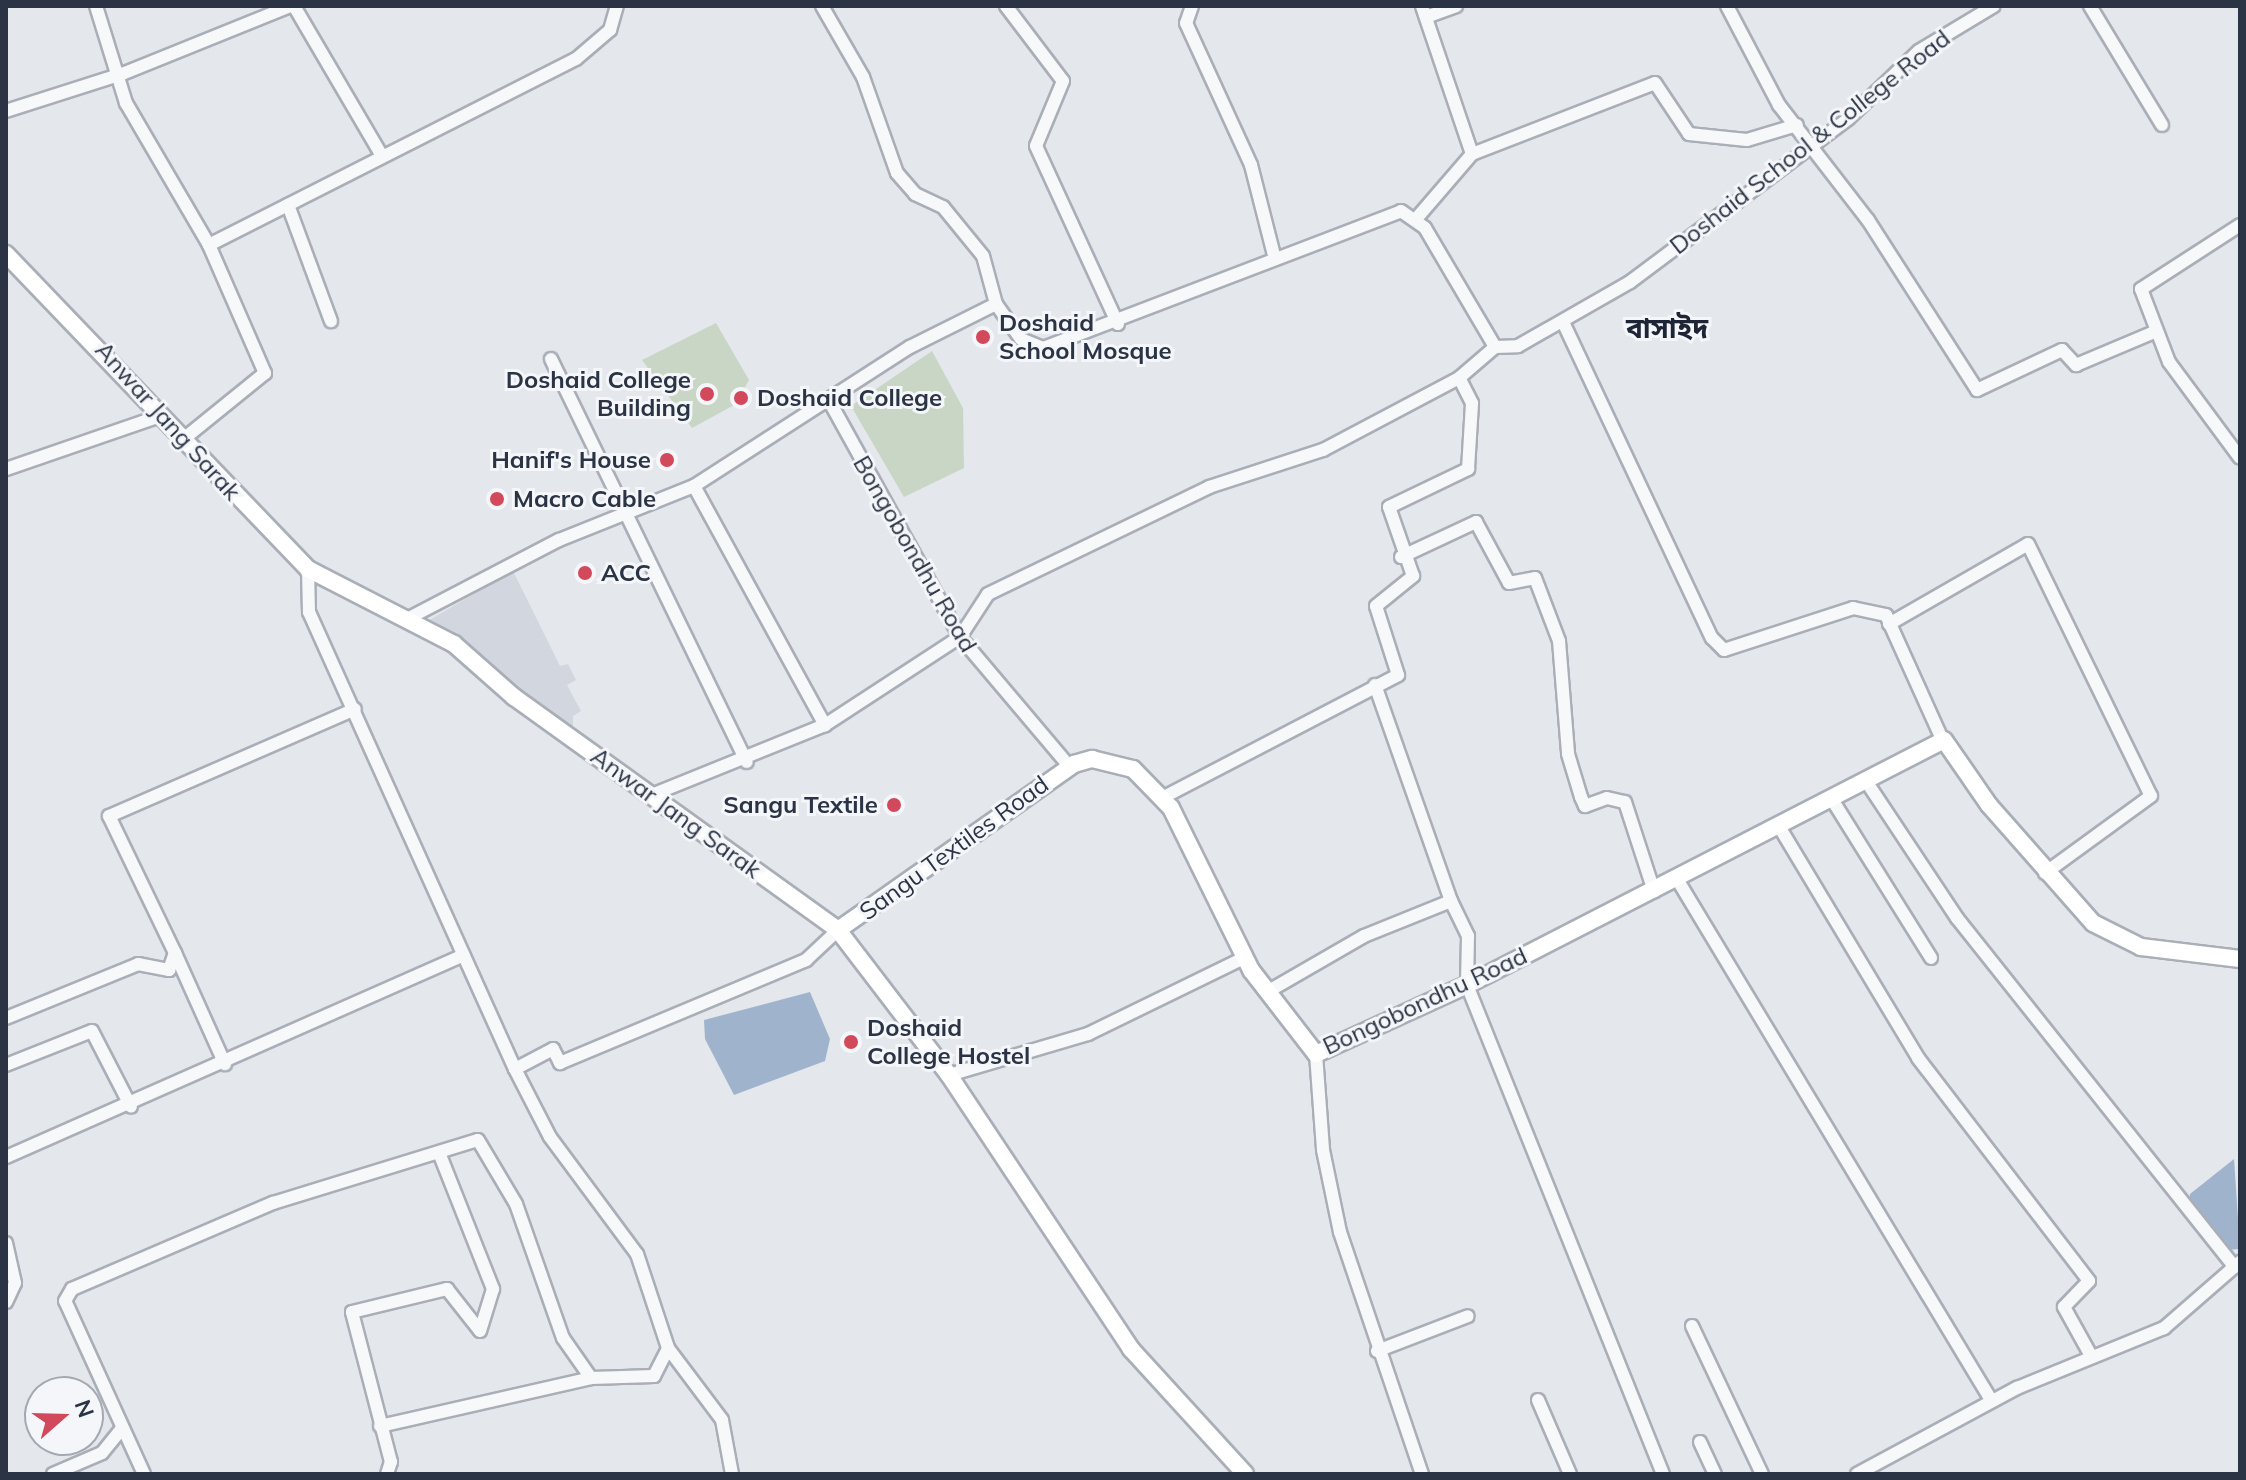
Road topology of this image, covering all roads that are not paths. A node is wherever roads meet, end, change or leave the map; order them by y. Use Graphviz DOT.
graph roads {
  1 [pos="96,6"];
  2 [pos="292,6"];
  3 [pos="617,6"];
  4 [pos="822,6"];
  5 [pos="1006,6"];
  6 [pos="1192,6"];
  7 [pos="1456,6"];
  8 [pos="1727,6"];
  9 [pos="1994,6"];
  10 [pos="2090,6"];
  11 [pos="1424,12"];
  12 [pos="122,74"];
  13 [pos="6,111"];
  14 [pos="1797,125"];
  15 [pos="2162,125"];
  16 [pos="1811,143"];
  17 [pos="1472,154"];
  18 [pos="382,156"];
  19 [pos="288,205"];
  20 [pos="1416,219"];
  21 [pos="2240,225"];
  22 [pos="209,245"];
  23 [pos="6,254"];
  24 [pos="1275,259"];
  25 [pos="996,304"];
  26 [pos="331,321"];
  27 [pos="1563,322"];
  28 [pos="1118,324"];
  29 [pos="2154,332"];
  30 [pos="1495,347"];
  31 [pos="551,359"];
  32 [pos="1459,378"];
  33 [pos="831,404"];
  34 [pos="160,416"];
  35 [pos="181,441"];
  36 [pos="2240,458"];
  37 [pos="6,469"];
  38 [pos="694,486"];
  39 [pos="630,511"];
  40 [pos="1401,557"];
  41 [pos="308,569"];
  42 [pos="409,618"];
  43 [pos="1889,624"];
  44 [pos="960,637"];
  45 [pos="1375,685"];
  46 [pos="355,709"];
  47 [pos="825,725"];
  48 [pos="1943,741"];
  49 [pos="747,762"];
  50 [pos="1070,767"];
  51 [pos="1868,784"];
  52 [pos="649,796"];
  53 [pos="1162,798"];
  54 [pos="1833,801"];
  55 [pos="1780,828"];
  56 [pos="2045,873"];
  57 [pos="1677,879"];
  58 [pos="1654,891"];
  59 [pos="1451,901"];
  60 [pos="838,930"];
  61 [pos="175,953"];
  62 [pos="463,955"];
  63 [pos="1931,958"];
  64 [pos="2240,959"];
  65 [pos="1238,961"];
  66 [pos="1467,985"];
  67 [pos="1267,992"];
  68 [pos="6,1018"];
  69 [pos="1316,1054"];
  70 [pos="225,1064"];
  71 [pos="6,1065"];
  72 [pos="515,1069"];
  73 [pos="949,1075"];
  74 [pos="131,1107"];
  75 [pos="440,1155"];
  76 [pos="6,1157"];
  77 [pos="6,1243"];
  78 [pos="2238,1265"];
  79 [pos="6,1302"];
  80 [pos="1468,1316"];
  81 [pos="1692,1326"];
  82 [pos="668,1348"];
  83 [pos="1377,1351"];
  84 [pos="2090,1354"];
  85 [pos="591,1378"];
  86 [pos="1538,1400"];
  87 [pos="1991,1400"];
  88 [pos="380,1426"];
  89 [pos="122,1428"];
  90 [pos="1700,1442"];
  91 [pos="53,1474"];
  92 [pos="144,1474"];
  93 [pos="387,1474"];
  94 [pos="732,1474"];
  95 [pos="1245,1474"];
  96 [pos="1422,1474"];
  97 [pos="1570,1474"];
  98 [pos="1663,1474"];
  99 [pos="1715,1474"];
  100 [pos="1762,1474"];
  101 [pos="1857,1474"];
  1 -- 12 [label="street"];
  2 -- 12 [label="street"];
  2 -- 18 [label="street"];
  3 -- 18 [label="street"];
  4 -- 25 [label="street"];
  5 -- 28 [label="street"];
  6 -- 24 [label="street"];
  7 -- 11 [label="street"];
  8 -- 14 [label="street"];
  9 -- 16 [label="street, Doshaid School & College Road"];
  10 -- 15 [label="street"];
  11 -- 17 [label="street"];
  12 -- 13 [label="street"];
  12 -- 22 [label="street"];
  14 -- 16 [label="street"];
  14 -- 17 [label="street"];
  16 -- 27 [label="street, Doshaid School & College Road"];
  16 -- 29 [label="street"];
  17 -- 20 [label="street"];
  18 -- 19 [label="street"];
  19 -- 22 [label="street"];
  19 -- 26 [label="street"];
  20 -- 24 [label="street"];
  20 -- 30 [label="street"];
  21 -- 29 [label="street"];
  22 -- 35 [label="street"];
  23 -- 34 [label="street, Anwar Jang Sarak"];
  24 -- 28 [label="street"];
  25 -- 28 [label="street"];
  25 -- 33 [label="street"];
  27 -- 30 [label="street, Doshaid School & College Road"];
  27 -- 43 [label="street"];
  29 -- 36 [label="street"];
  30 -- 32 [label="street"];
  31 -- 39 [label="street"];
  32 -- 40 [label="street"];
  32 -- 44 [label="street"];
  33 -- 38 [label="street"];
  33 -- 44 [label="street, Bongobondhu Road"];
  34 -- 35 [label="street, Anwar Jang Sarak"];
  34 -- 37 [label="street"];
  35 -- 41 [label="street, Anwar Jang Sarak"];
  38 -- 39 [label="street"];
  38 -- 47 [label="street"];
  39 -- 42 [label="street"];
  39 -- 49 [label="street"];
  40 -- 45 [label="street"];
  40 -- 58 [label="street"];
  41 -- 42 [label="street, Anwar Jang Sarak"];
  41 -- 46 [label="street"];
  42 -- 52 [label="street, Anwar Jang Sarak"];
  43 -- 48 [label="street"];
  43 -- 56 [label="street"];
  44 -- 47 [label="street"];
  44 -- 50 [label="street, Bongobondhu Road"];
  45 -- 53 [label="street"];
  45 -- 59 [label="street"];
  46 -- 61 [label="street"];
  46 -- 62 [label="street"];
  47 -- 49 [label="street"];
  48 -- 51 [label="street, Bongobondhu Road"];
  48 -- 56 [label="street"];
  49 -- 52 [label="street"];
  50 -- 53 [label="street, Bongobondhu Road"];
  50 -- 60 [label="street, Sangu Textiles Road"];
  51 -- 54 [label="street, Bongobondhu Road"];
  51 -- 78 [label="street"];
  52 -- 60 [label="street, Anwar Jang Sarak"];
  53 -- 67 [label="street, Bongobondhu Road"];
  54 -- 55 [label="street, Bongobondhu Road"];
  54 -- 63 [label="street"];
  55 -- 57 [label="street, Bongobondhu Road"];
  55 -- 84 [label="street"];
  56 -- 64 [label="street"];
  57 -- 58 [label="street, Bongobondhu Road"];
  57 -- 87 [label="street"];
  58 -- 66 [label="street, Bongobondhu Road"];
  59 -- 66 [label="street"];
  59 -- 67 [label="street"];
  60 -- 72 [label="street"];
  60 -- 73 [label="street, Anwar Jang Sarak"];
  61 -- 68 [label="street"];
  61 -- 70 [label="street"];
  62 -- 70 [label="street"];
  62 -- 72 [label="street"];
  65 -- 73 [label="street"];
  66 -- 69 [label="street, Bongobondhu Road"];
  66 -- 98 [label="street"];
  67 -- 69 [label="street, Bongobondhu Road"];
  69 -- 83 [label="street"];
  70 -- 74 [label="street"];
  71 -- 74 [label="street"];
  72 -- 82 [label="street"];
  73 -- 95 [label="street, Anwar Jang Sarak"];
  74 -- 76 [label="street"];
  75 -- 85 [label="street"];
  75 -- 88 [label="street"];
  75 -- 89 [label="street"];
  77 -- 79 [label="street"];
  78 -- 84 [label="street"];
  80 -- 83 [label="street"];
  81 -- 100 [label="street"];
  82 -- 85 [label="street"];
  82 -- 94 [label="street"];
  83 -- 96 [label="street"];
  84 -- 87 [label="street"];
  85 -- 88 [label="street"];
  86 -- 97 [label="street"];
  87 -- 101 [label="street"];
  88 -- 93 [label="street"];
  89 -- 91 [label="street"];
  89 -- 92 [label="street"];
  90 -- 99 [label="street"];
}
